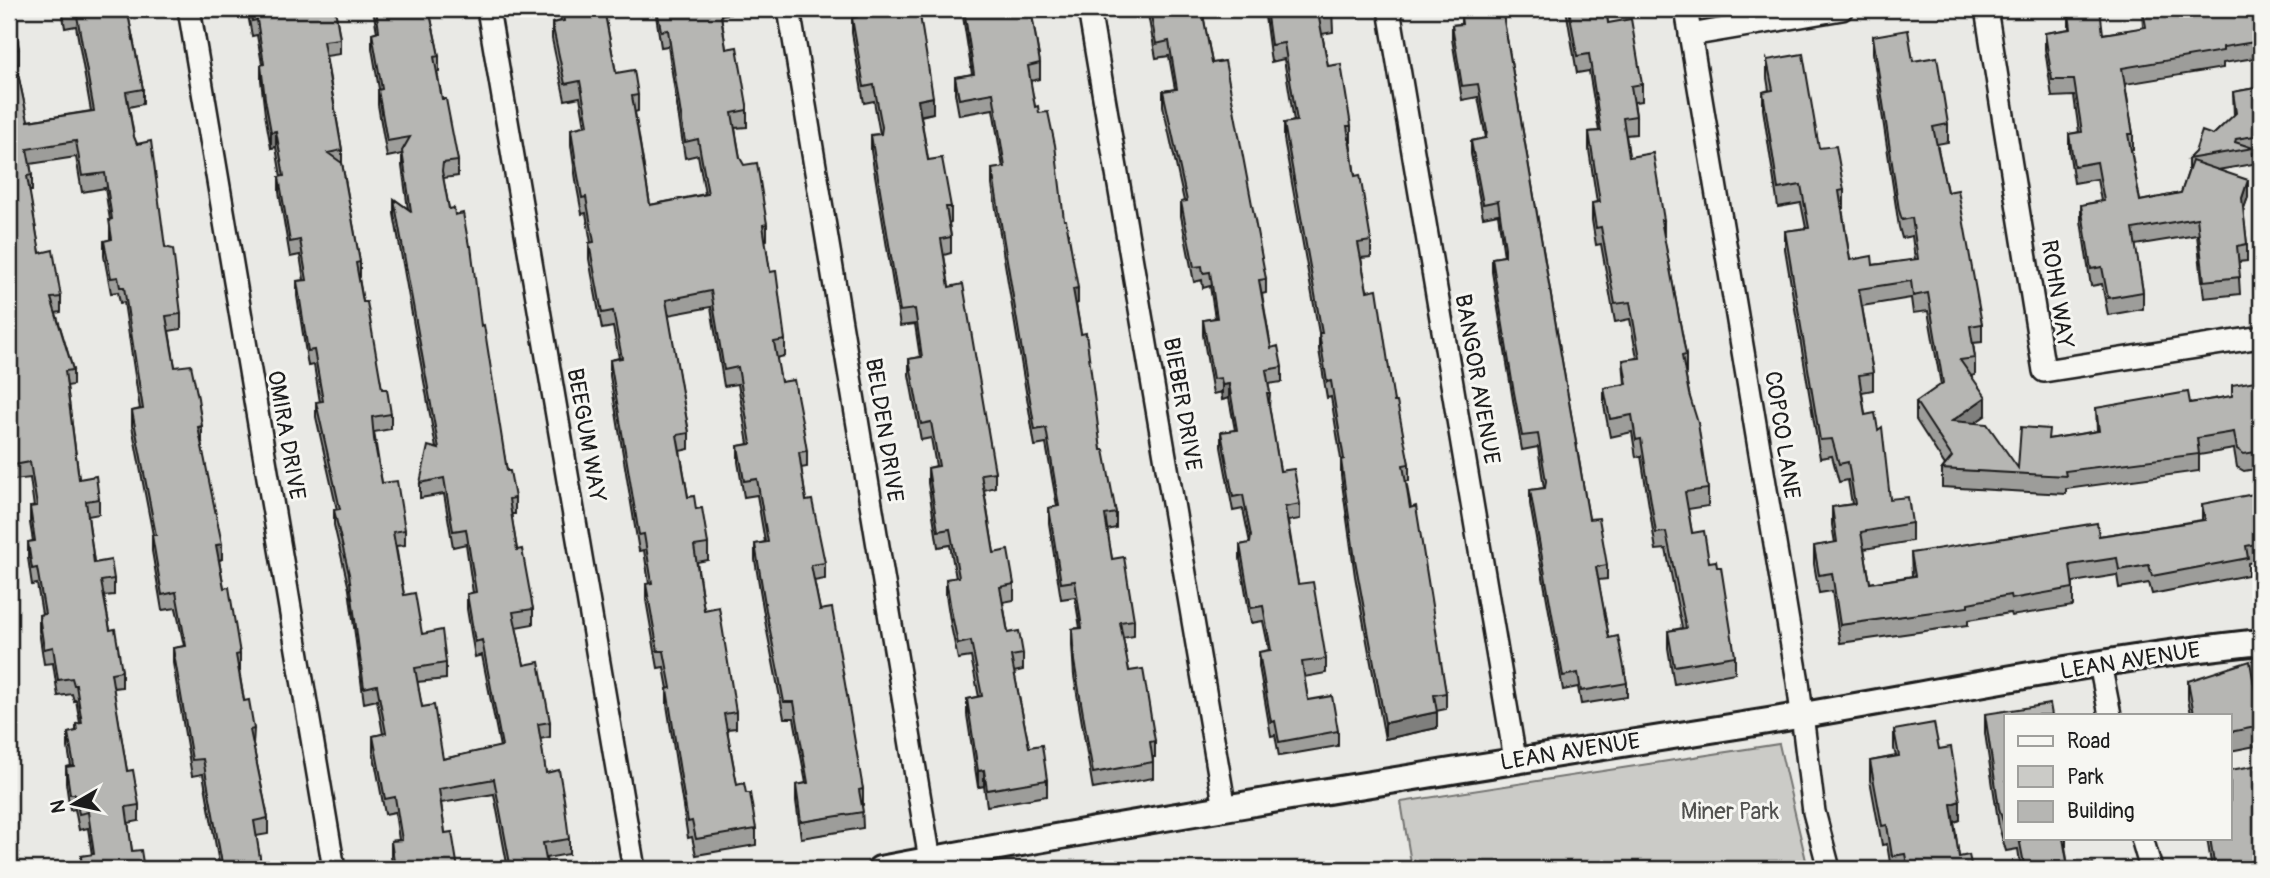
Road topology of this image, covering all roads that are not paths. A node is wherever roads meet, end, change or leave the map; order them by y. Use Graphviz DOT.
graph roads {
  1 [pos="189,9"];
  2 [pos="488,9"];
  3 [pos="789,9"];
  4 [pos="1089,9"];
  5 [pos="1389,9"];
  6 [pos="1686,9"];
  7 [pos="1842,9"];
  8 [pos="1986,9"];
  9 [pos="1690,35"];
  10 [pos="2261,337"];
  11 [pos="2261,642"];
  12 [pos="2100,664"];
  13 [pos="2110,714"];
  14 [pos="1801,715"];
  15 [pos="1515,759"];
  16 [pos="1225,809"];
  17 [pos="2143,840"];
  18 [pos="930,860"];
  19 [pos="334,869"];
  20 [pos="634,869"];
  21 [pos="880,869"];
  22 [pos="1829,869"];
  23 [pos="2151,869"];
  1 -- 19 [label="street, OMIRA DRIVE"];
  2 -- 20 [label="street, BEEGUM WAY"];
  3 -- 18 [label="street, BELDEN DRIVE"];
  4 -- 16 [label="street, BIEBER DRIVE"];
  5 -- 15 [label="street, BANGOR AVENUE"];
  6 -- 9 [label="street, COPCO LANE"];
  7 -- 9 [label="street"];
  8 -- 10 [label="street, ROHN WAY"];
  9 -- 14 [label="street, COPCO LANE"];
  11 -- 12 [label="street, LEAN AVENUE"];
  12 -- 13 [label="street"];
  12 -- 14 [label="street, LEAN AVENUE"];
  14 -- 15 [label="street, LEAN AVENUE"];
  14 -- 22 [label="street, COPCO LANE"];
  15 -- 16 [label="street, LEAN AVENUE"];
  16 -- 18 [label="street, LEAN AVENUE"];
  17 -- 23 [label="street"];
  18 -- 21 [label="street, LEAN AVENUE"];
}
